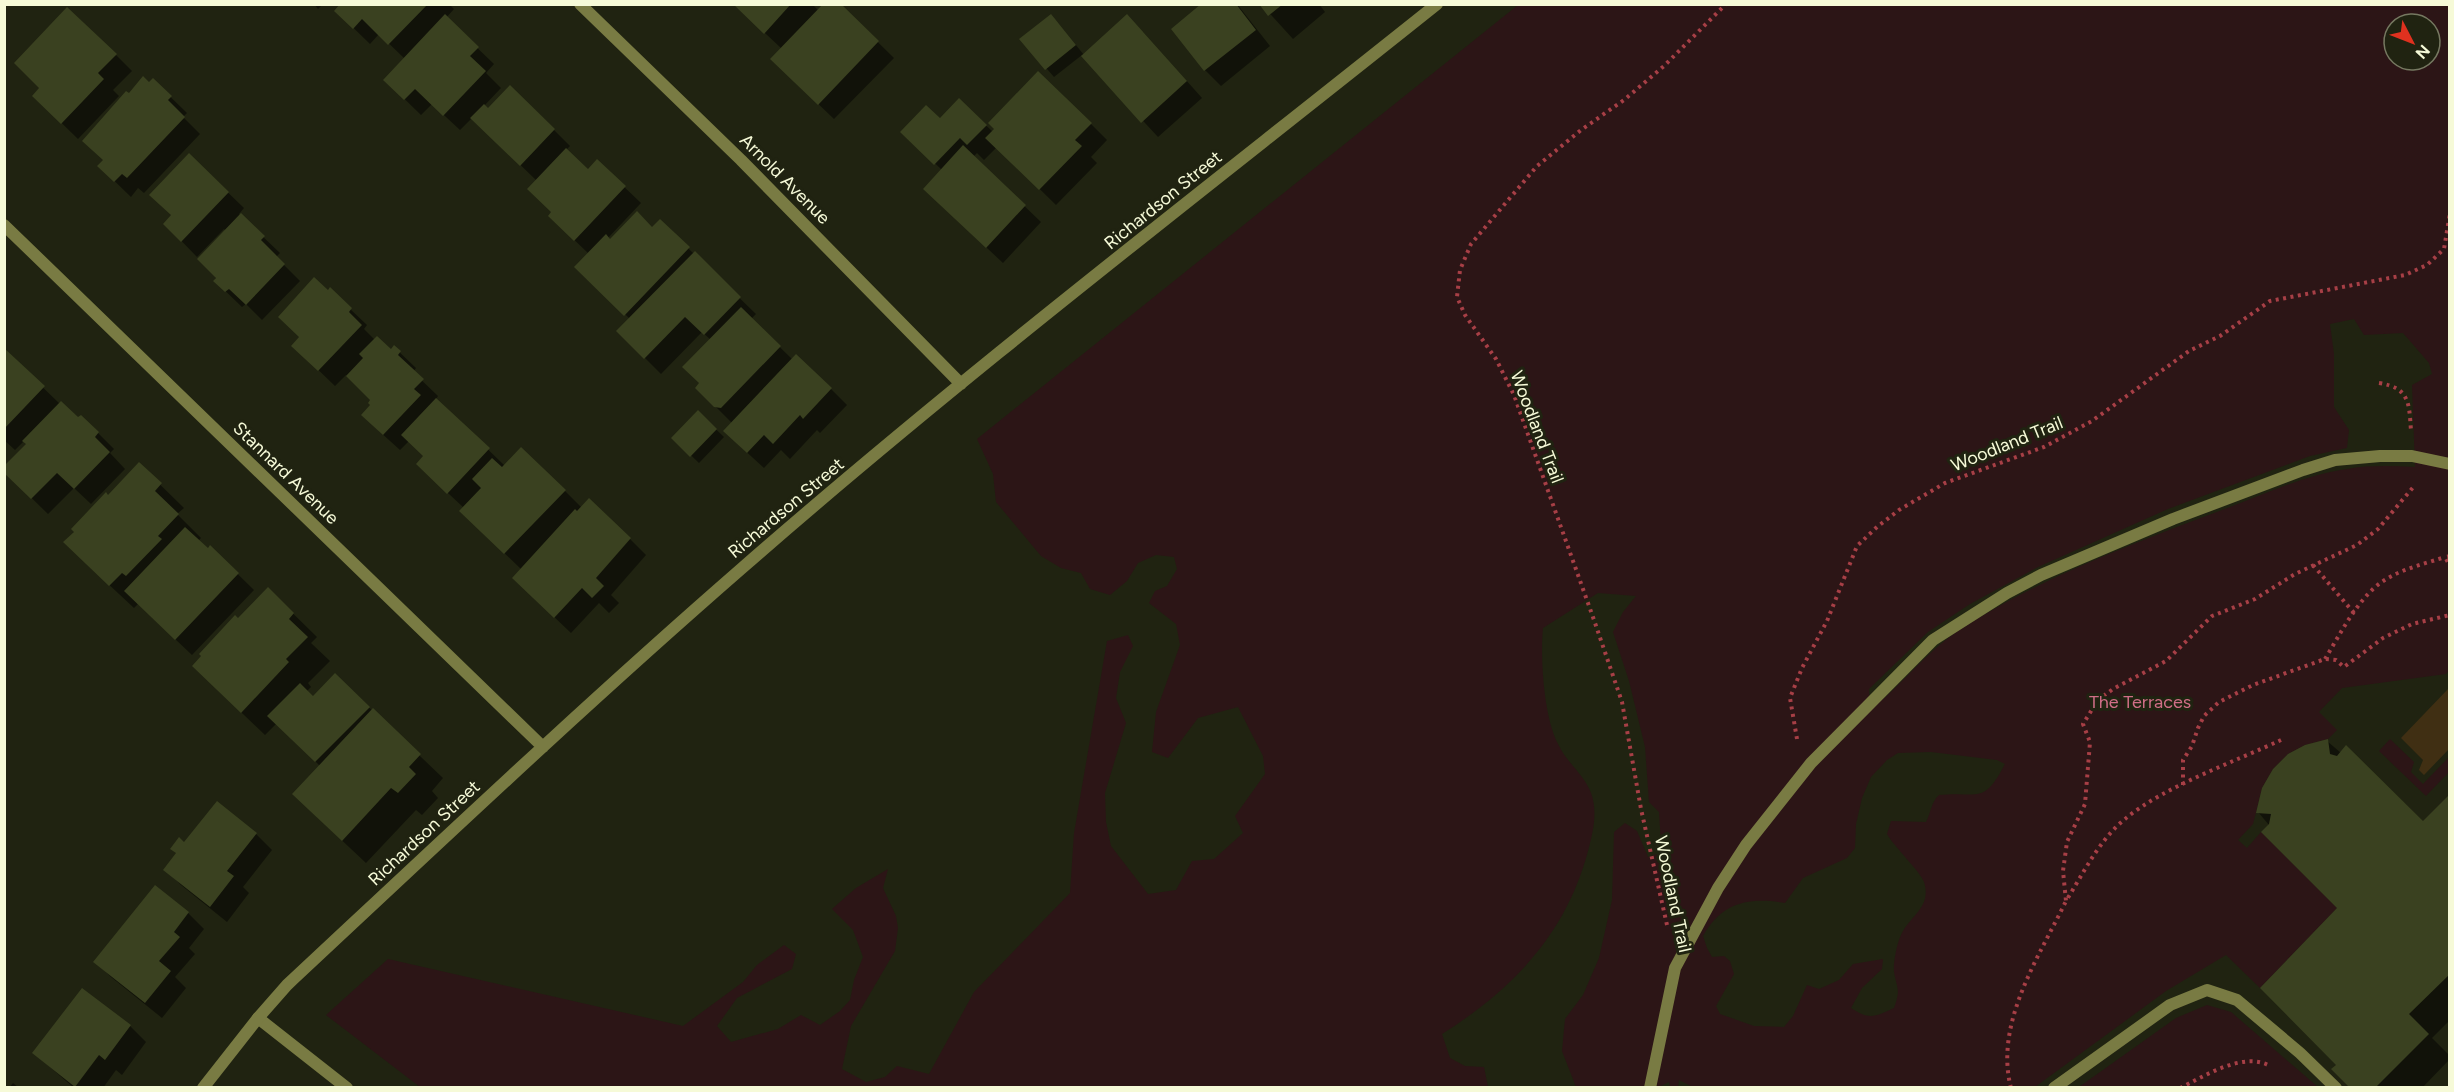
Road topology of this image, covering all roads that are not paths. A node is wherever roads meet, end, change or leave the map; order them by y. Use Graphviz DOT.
graph roads {
  1 [pos="580,4"];
  2 [pos="1437,4"];
  3 [pos="4,225"];
  4 [pos="961,384"];
  5 [pos="2450,464"];
  6 [pos="543,747"];
  7 [pos="258,1018"];
  8 [pos="203,1088"];
  9 [pos="347,1088"];
  10 [pos="1650,1088"];
  11 [pos="2054,1088"];
  12 [pos="2336,1088"];
  1 -- 4 [label="street, Arnold Avenue"];
  2 -- 4 [label="street, Richardson Street"];
  3 -- 6 [label="street, Stannard Avenue"];
  4 -- 6 [label="street, Richardson Street"];
  5 -- 10 [label="street"];
  6 -- 7 [label="street, Richardson Street"];
  7 -- 8 [label="street, Richardson Street"];
  7 -- 9 [label="street"];
  11 -- 12 [label="street"];
}
